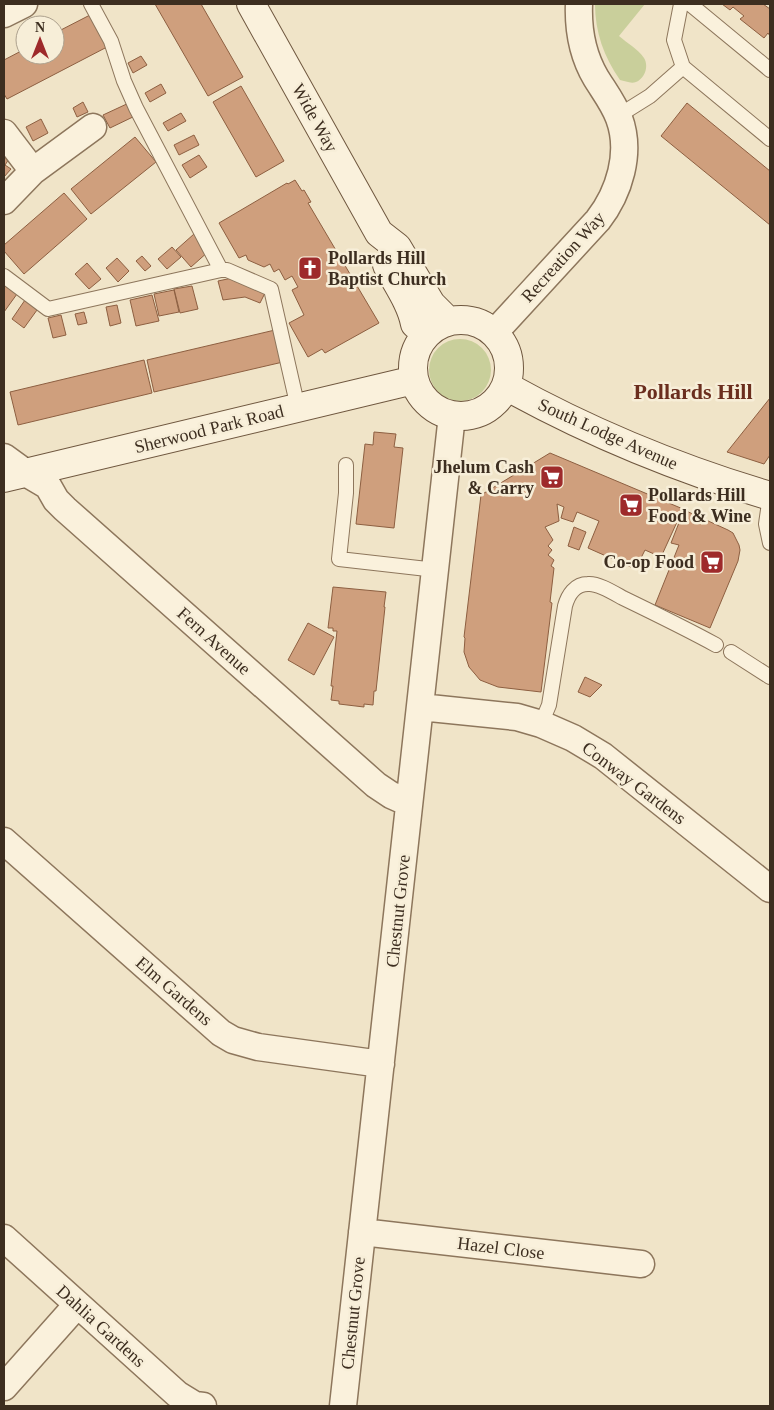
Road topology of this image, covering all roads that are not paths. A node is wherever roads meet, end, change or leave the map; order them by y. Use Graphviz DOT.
graph roads {
  1 [pos="24,4"];
  2 [pos="91,4"];
  3 [pos="251,4"];
  4 [pos="580,4"];
  5 [pos="681,4"];
  6 [pos="690,4"];
  7 [pos="4,14"];
  8 [pos="683,67"];
  9 [pos="770,70"];
  10 [pos="618,116"];
  11 [pos="93,127"];
  12 [pos="4,133"];
  13 [pos="770,139"];
  14 [pos="33,171"];
  15 [pos="4,201"];
  16 [pos="221,270"];
  17 [pos="4,276"];
  18 [pos="437,327"];
  19 [pos="494,333"];
  20 [pos="414,380"];
  21 [pos="506,386"];
  22 [pos="298,408"];
  23 [pos="452,415"];
  24 [pos="4,457"];
  25 [pos="346,465"];
  26 [pos="15,475"];
  27 [pos="770,496"];
  28 [pos="770,543"];
  29 [pos="436,570"];
  30 [pos="716,644"];
  31 [pos="731,652"];
  32 [pos="770,677"];
  33 [pos="420,707"];
  34 [pos="541,724"];
  35 [pos="409,803"];
  36 [pos="4,841"];
  37 [pos="770,888"];
  38 [pos="381,1064"];
  39 [pos="362,1232"];
  40 [pos="4,1238"];
  41 [pos="640,1264"];
  42 [pos="76,1305"];
  43 [pos="4,1387"];
  44 [pos="203,1406"];
  45 [pos="343,1406"];
  1 -- 7 [label="street"];
  2 -- 16 [label="lane"];
  3 -- 18 [label="street, Wide Way"];
  4 -- 10 [label="street, Recreation Way"];
  5 -- 8 [label="lane"];
  6 -- 9 [label="lane"];
  8 -- 10 [label="lane"];
  8 -- 13 [label="lane"];
  10 -- 19 [label="street, Recreation Way"];
  11 -- 14 [label="street"];
  12 -- 14 [label="street"];
  14 -- 15 [label="street"];
  16 -- 17 [label="lane"];
  16 -- 22 [label="lane"];
  18 -- 19 [label="street"];
  18 -- 20 [label="street"];
  19 -- 21 [label="street"];
  20 -- 22 [label="street, Sherwood Park Road"];
  20 -- 23 [label="street"];
  21 -- 23 [label="street"];
  21 -- 27 [label="street, South Lodge Avenue"];
  22 -- 26 [label="street, Sherwood Park Road"];
  23 -- 29 [label="street, Chestnut Grove"];
  24 -- 26 [label="street, Fern Avenue"];
  25 -- 29 [label="lane"];
  26 -- 35 [label="street, Fern Avenue"];
  27 -- 28 [label="lane"];
  29 -- 33 [label="street, Chestnut Grove"];
  30 -- 34 [label="lane"];
  31 -- 32 [label="lane"];
  33 -- 34 [label="street, Conway Gardens"];
  33 -- 35 [label="street, Chestnut Grove"];
  34 -- 37 [label="street, Conway Gardens"];
  35 -- 38 [label="street, Chestnut Grove"];
  36 -- 38 [label="street, Elm Gardens"];
  38 -- 39 [label="street, Chestnut Grove"];
  39 -- 41 [label="street, Hazel Close"];
  39 -- 45 [label="street, Chestnut Grove"];
  40 -- 42 [label="street, Dahlia Gardens"];
  42 -- 43 [label="street"];
  42 -- 44 [label="street, Dahlia Gardens"];
}
